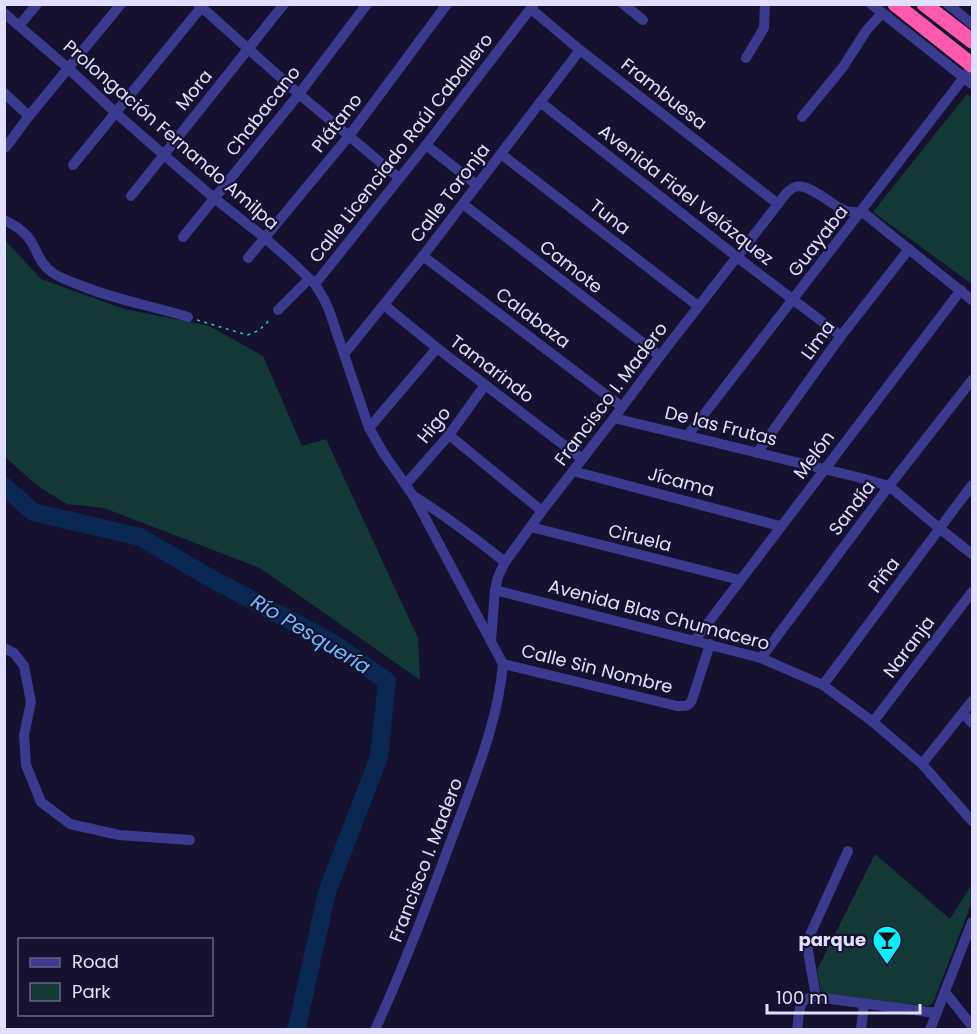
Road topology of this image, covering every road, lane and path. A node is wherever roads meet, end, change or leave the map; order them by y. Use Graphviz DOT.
graph roads {
  1 [pos="37,4"];
  2 [pos="121,4"];
  3 [pos="284,4"];
  4 [pos="367,4"];
  5 [pos="447,4"];
  6 [pos="623,4"];
  7 [pos="765,4"];
  8 [pos="871,4"];
  9 [pos="924,4"];
  10 [pos="949,5"];
  11 [pos="201,6"];
  12 [pos="533,7"];
  13 [pos="888,9"];
  14 [pos="4,13"];
  15 [pos="643,20"];
  16 [pos="972,24"];
  17 [pos="19,26"];
  18 [pos="972,41"];
  19 [pos="248,49"];
  20 [pos="580,50"];
  21 [pos="746,58"];
  22 [pos="68,68"];
  23 [pos="970,73"];
  24 [pos="4,93"];
  25 [pos="299,93"];
  26 [pos="540,102"];
  27 [pos="116,113"];
  28 [pos="28,116"];
  29 [pos="802,117"];
  30 [pos="349,136"];
  31 [pos="426,145"];
  32 [pos="6,147"];
  33 [pos="501,154"];
  34 [pos="164,155"];
  35 [pos="73,165"];
  36 [pos="399,178"];
  37 [pos="477,185"];
  38 [pos="130,196"];
  39 [pos="214,198"];
  40 [pos="463,204"];
  41 [pos="778,204"];
  42 [pos="861,212"];
  43 [pos="4,220"];
  44 [pos="183,237"];
  45 [pos="265,238"];
  46 [pos="909,249"];
  47 [pos="423,256"];
  48 [pos="737,257"];
  49 [pos="248,258"];
  50 [pos="312,281"];
  51 [pos="961,290"];
  52 [pos="794,299"];
  53 [pos="972,300"];
  54 [pos="384,305"];
  55 [pos="698,306"];
  56 [pos="278,310"];
  57 [pos="188,317"];
  58 [pos="841,336"];
  59 [pos="436,348"];
  60 [pos="344,354"];
  61 [pos="660,356"];
  62 [pos="972,380"];
  63 [pos="485,385"];
  64 [pos="622,407"];
  65 [pos="614,418"];
  66 [pos="369,428"];
  67 [pos="449,435"];
  68 [pos="688,435"];
  69 [pos="757,453"];
  70 [pos="582,459"];
  71 [pos="824,469"];
  72 [pos="573,471"];
  73 [pos="406,484"];
  74 [pos="972,485"];
  75 [pos="889,486"];
  76 [pos="414,497"];
  77 [pos="542,511"];
  78 [pos="780,526"];
  79 [pos="531,527"];
  80 [pos="939,528"];
  81 [pos="972,554"];
  82 [pos="505,562"];
  83 [pos="740,580"];
  84 [pos="495,590"];
  85 [pos="972,592"];
  86 [pos="695,640"];
  87 [pos="491,642"];
  88 [pos="710,644"];
  89 [pos="4,648"];
  90 [pos="761,657"];
  91 [pos="503,664"];
  92 [pos="823,685"];
  93 [pos="972,701"];
  94 [pos="963,713"];
  95 [pos="873,722"];
  96 [pos="972,723"];
  97 [pos="922,764"];
  98 [pos="972,821"];
  99 [pos="190,840"];
  100 [pos="848,851"];
  101 [pos="972,925"];
  102 [pos="945,992"];
  103 [pos="816,997"];
  104 [pos="864,1004"];
  105 [pos="936,1013"];
  106 [pos="972,1026"];
  107 [pos="375,1029"];
  108 [pos="797,1029"];
  109 [pos="861,1029"];
  110 [pos="930,1029"];
  1 -- 17 [label="street"];
  2 -- 22 [label="street"];
  3 -- 19 [label="street, Mora"];
  4 -- 25 [label="street, Chabacano"];
  5 -- 30 [label="street, Plátano"];
  6 -- 15 [label="street"];
  7 -- 21 [label="street"];
  8 -- 13 [label="street"];
  9 -- 18 [label="highway"];
  10 -- 16 [label="street"];
  11 -- 19 [label="street"];
  11 -- 27 [label="street"];
  12 -- 20 [label="street, Frambuesa"];
  12 -- 31 [label="street, Calle Licenciado Raúl Caballero"];
  13 -- 23 [label="highway"];
  13 -- 29 [label="street"];
  14 -- 17 [label="street, Prolongación Fernando Amilpa"];
  17 -- 22 [label="street, Prolongación Fernando Amilpa"];
  19 -- 25 [label="street"];
  19 -- 34 [label="street, Mora"];
  20 -- 26 [label="street, Calle Toronja"];
  20 -- 41 [label="street, Frambuesa"];
  22 -- 27 [label="street, Prolongación Fernando Amilpa"];
  22 -- 28 [label="street"];
  23 -- 42 [label="street, Guayaba"];
  24 -- 28 [label="street"];
  25 -- 30 [label="street"];
  25 -- 39 [label="street, Chabacano"];
  26 -- 33 [label="street, Calle Toronja"];
  26 -- 48 [label="street, Avenida Fidel Velázquez"];
  27 -- 34 [label="street, Prolongación Fernando Amilpa"];
  27 -- 35 [label="street"];
  28 -- 32 [label="street"];
  30 -- 36 [label="street"];
  30 -- 45 [label="street, Plátano"];
  31 -- 36 [label="street, Calle Licenciado Raúl Caballero"];
  31 -- 37 [label="street"];
  33 -- 37 [label="street, Calle Toronja"];
  33 -- 55 [label="street, Tuna"];
  34 -- 38 [label="street, Mora"];
  34 -- 39 [label="street, Prolongación Fernando Amilpa"];
  36 -- 50 [label="street, Calle Licenciado Raúl Caballero"];
  37 -- 40 [label="street, Calle Toronja"];
  39 -- 44 [label="street, Chabacano"];
  39 -- 45 [label="street, Prolongación Fernando Amilpa"];
  40 -- 47 [label="street, Calle Toronja"];
  40 -- 61 [label="street, Camote"];
  41 -- 42 [label="street, Francisco I. Madero"];
  41 -- 48 [label="street, Francisco I. Madero"];
  42 -- 46 [label="street"];
  42 -- 52 [label="street, Guayaba"];
  43 -- 57 [label="street"];
  45 -- 49 [label="street, Plátano"];
  45 -- 50 [label="street, Prolongación Fernando Amilpa"];
  46 -- 51 [label="street"];
  46 -- 58 [label="street, Lima"];
  47 -- 54 [label="street, Calle Toronja"];
  47 -- 64 [label="street, Calabaza"];
  48 -- 52 [label="street, Avenida Fidel Velázquez"];
  48 -- 55 [label="street, Francisco I. Madero"];
  50 -- 56 [label="street, Calle Licenciado Raúl Caballero"];
  50 -- 60 [label="street"];
  51 -- 53 [label="street"];
  51 -- 71 [label="street, Melón"];
  52 -- 58 [label="street, Avenida Fidel Velázquez"];
  52 -- 68 [label="street, Guayaba"];
  54 -- 59 [label="street, Tamarindo"];
  54 -- 60 [label="street, Calle Toronja"];
  55 -- 61 [label="street, Francisco I. Madero"];
  56 -- 57 [label="path"];
  58 -- 69 [label="street, Lima"];
  59 -- 63 [label="street, Tamarindo"];
  59 -- 66 [label="street"];
  60 -- 66 [label="street"];
  61 -- 64 [label="street, Francisco I. Madero"];
  62 -- 75 [label="street, Sandía"];
  63 -- 67 [label="street, Higo"];
  63 -- 70 [label="street, Tamarindo"];
  64 -- 65 [label="street, Francisco I. Madero"];
  65 -- 68 [label="street, De las Frutas"];
  65 -- 70 [label="street, Francisco I. Madero"];
  66 -- 73 [label="street"];
  67 -- 73 [label="street, Higo"];
  67 -- 77 [label="street"];
  68 -- 69 [label="street, De las Frutas"];
  69 -- 71 [label="street, De las Frutas"];
  70 -- 72 [label="street, Francisco I. Madero"];
  71 -- 75 [label="street, De las Frutas"];
  71 -- 78 [label="street, Melón"];
  72 -- 77 [label="street, Francisco I. Madero"];
  72 -- 78 [label="street, Jícama"];
  73 -- 76 [label="street"];
  74 -- 80 [label="street, Piña"];
  75 -- 80 [label="street, De las Frutas"];
  75 -- 90 [label="street, Sandía"];
  76 -- 82 [label="street"];
  76 -- 87 [label="street"];
  77 -- 79 [label="street, Francisco I. Madero"];
  78 -- 83 [label="street, Melón"];
  79 -- 82 [label="street, Francisco I. Madero"];
  79 -- 83 [label="street, Ciruela"];
  80 -- 81 [label="street, De las Frutas"];
  80 -- 92 [label="street, Piña"];
  82 -- 84 [label="street, Francisco I. Madero"];
  83 -- 86 [label="street, Melón"];
  84 -- 86 [label="street, Avenida Blas Chumacero"];
  84 -- 87 [label="street, Francisco I. Madero"];
  85 -- 95 [label="street, Naranja"];
  86 -- 88 [label="street, Avenida Blas Chumacero"];
  87 -- 91 [label="street"];
  88 -- 90 [label="street, Avenida Blas Chumacero"];
  88 -- 91 [label="street, Calle Sin Nombre"];
  89 -- 99 [label="street"];
  90 -- 92 [label="street, Avenida Blas Chumacero"];
  91 -- 107 [label="street, Francisco I. Madero"];
  92 -- 95 [label="street, Avenida Blas Chumacero"];
  93 -- 94 [label="street"];
  94 -- 96 [label="street"];
  94 -- 97 [label="street"];
  95 -- 97 [label="street, Avenida Blas Chumacero"];
  97 -- 98 [label="street, Avenida Blas Chumacero"];
  100 -- 103 [label="street"];
  101 -- 102 [label="street"];
  102 -- 105 [label="street"];
  102 -- 106 [label="street"];
  103 -- 104 [label="street"];
  103 -- 108 [label="street"];
  104 -- 105 [label="street"];
  104 -- 109 [label="street"];
  105 -- 110 [label="street"];
}
